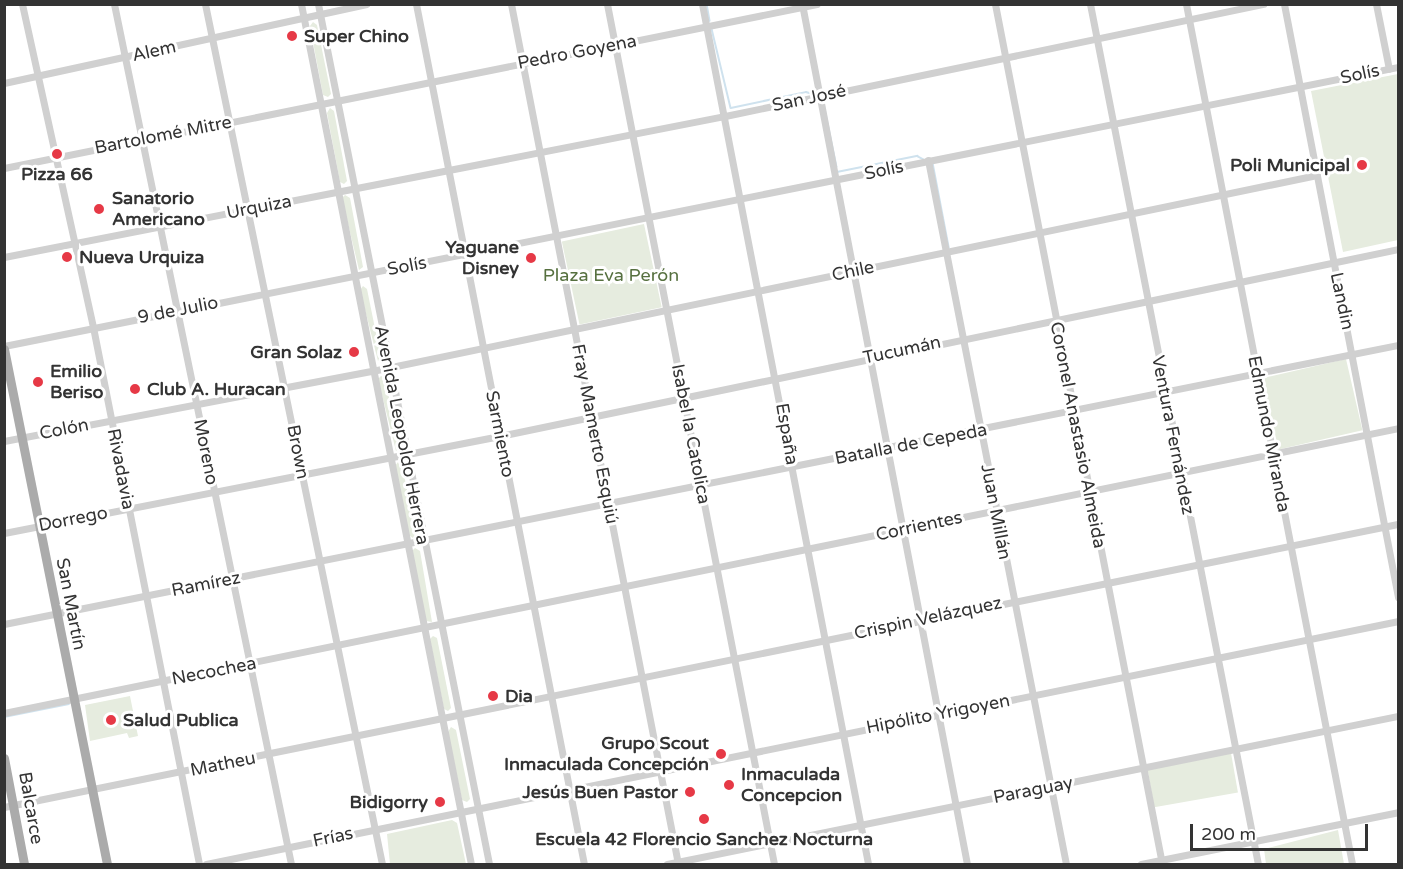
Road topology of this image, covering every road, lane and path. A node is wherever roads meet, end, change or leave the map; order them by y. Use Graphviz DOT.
graph roads {
  1 [pos="22,4"];
  2 [pos="114,4"];
  3 [pos="205,4"];
  4 [pos="301,4"];
  5 [pos="318,4"];
  6 [pos="366,4"];
  7 [pos="416,4"];
  8 [pos="511,4"];
  9 [pos="607,4"];
  10 [pos="702,4"];
  11 [pos="817,4"];
  12 [pos="995,4"];
  13 [pos="1090,4"];
  14 [pos="1186,4"];
  15 [pos="1263,4"];
  16 [pos="1284,4"];
  17 [pos="1376,4"];
  18 [pos="802,6"];
  19 [pos="320,14"];
  20 [pos="304,17"];
  21 [pos="1189,21"];
  22 [pos="707,27"];
  23 [pos="211,38"];
  24 [pos="1098,40"];
  25 [pos="615,44"];
  26 [pos="124,57"];
  27 [pos="1006,58"];
  28 [pos="522,63"];
  29 [pos="1398,67"];
  30 [pos="1389,69"];
  31 [pos="38,77"];
  32 [pos="430,81"];
  33 [pos="4,83"];
  34 [pos="1300,87"];
  35 [pos="817,96"];
  36 [pos="337,100"];
  37 [pos="321,103"];
  38 [pos="1204,104"];
  39 [pos="725,116"];
  40 [pos="229,122"];
  41 [pos="1114,122"];
  42 [pos="632,132"];
  43 [pos="141,139"];
  44 [pos="1022,141"];
  45 [pos="538,152"];
  46 [pos="56,157"];
  47 [pos="928,160"];
  48 [pos="4,168"];
  49 [pos="448,170"];
  50 [pos="1317,175"];
  51 [pos="833,181"];
  52 [pos="353,188"];
  53 [pos="338,192"];
  54 [pos="1223,195"];
  55 [pos="741,199"];
  56 [pos="248,210"];
  57 [pos="1130,214"];
  58 [pos="649,219"];
  59 [pos="159,226"];
  60 [pos="1039,232"];
  61 [pos="555,238"];
  62 [pos="75,243"];
  63 [pos="1398,249"];
  64 [pos="944,252"];
  65 [pos="464,254"];
  66 [pos="4,257"];
  67 [pos="1334,261"];
  68 [pos="852,271"];
  69 [pos="369,273"];
  70 [pos="353,276"];
  71 [pos="1240,280"];
  72 [pos="760,290"];
  73 [pos="265,293"];
  74 [pos="1146,300"];
  75 [pos="666,309"];
  76 [pos="176,310"];
  77 [pos="1056,318"];
  78 [pos="93,327"];
  79 [pos="574,328"];
  80 [pos="962,338"];
  81 [pos="1398,345"];
  82 [pos="483,347"];
  83 [pos="4,348"];
  84 [pos="1353,354"];
  85 [pos="869,357"];
  86 [pos="388,367"];
  87 [pos="372,371"];
  88 [pos="1257,373"];
  89 [pos="777,376"];
  90 [pos="286,388"];
  91 [pos="1164,392"];
  92 [pos="683,396"];
  93 [pos="196,405"];
  94 [pos="1074,411"];
  95 [pos="592,416"];
  96 [pos="111,421"];
  97 [pos="1398,428"];
  98 [pos="981,429"];
  99 [pos="1367,434"];
  100 [pos="500,436"];
  101 [pos="21,437"];
  102 [pos="4,441"];
  103 [pos="886,448"];
  104 [pos="406,454"];
  105 [pos="1273,455"];
  106 [pos="389,457"];
  107 [pos="794,467"];
  108 [pos="1180,473"];
  109 [pos="303,475"];
  110 [pos="701,486"];
  111 [pos="214,492"];
  112 [pos="1090,492"];
  113 [pos="609,505"];
  114 [pos="129,508"];
  115 [pos="996,511"];
  116 [pos="518,523"];
  117 [pos="1398,524"];
  118 [pos="39,526"];
  119 [pos="1384,527"];
  120 [pos="902,529"];
  121 [pos="4,533"];
  122 [pos="423,542"];
  123 [pos="407,545"];
  124 [pos="1290,545"];
  125 [pos="809,549"];
  126 [pos="321,562"];
  127 [pos="1198,564"];
  128 [pos="717,567"];
  129 [pos="232,579"];
  130 [pos="1107,582"];
  131 [pos="625,586"];
  132 [pos="146,596"];
  133 [pos="1398,597"];
  134 [pos="1014,600"];
  135 [pos="534,606"];
  136 [pos="55,614"];
  137 [pos="921,620"];
  138 [pos="1398,621"];
  139 [pos="4,624"];
  140 [pos="440,626"];
  141 [pos="423,629"];
  142 [pos="827,639"];
  143 [pos="1309,639"];
  144 [pos="337,646"];
  145 [pos="735,658"];
  146 [pos="1216,658"];
  147 [pos="250,664"];
  148 [pos="1125,676"];
  149 [pos="643,678"];
  150 [pos="163,681"];
  151 [pos="1033,695"];
  152 [pos="551,697"];
  153 [pos="72,699"];
  154 [pos="4,713"];
  155 [pos="939,714"];
  156 [pos="458,716"];
  157 [pos="1398,716"];
  158 [pos="441,719"];
  159 [pos="1326,731"];
  160 [pos="844,733"];
  161 [pos="357,737"];
  162 [pos="1234,749"];
  163 [pos="753,752"];
  164 [pos="270,755"];
  165 [pos="4,758"];
  166 [pos="1142,768"];
  167 [pos="661,770"];
  168 [pos="180,772"];
  169 [pos="1051,787"];
  170 [pos="569,789"];
  171 [pos="91,790"];
  172 [pos="9,806"];
  173 [pos="956,806"];
  174 [pos="478,807"];
  175 [pos="460,811"];
  176 [pos="1398,812"];
  177 [pos="1344,823"];
  178 [pos="861,825"];
  179 [pos="375,828"];
  180 [pos="1254,841"];
  181 [pos="770,844"];
  182 [pos="288,847"];
  183 [pos="1162,862"];
  184 [pos="678,863"];
  185 [pos="24,864"];
  186 [pos="106,864"];
  187 [pos="199,864"];
  188 [pos="206,864"];
  189 [pos="291,864"];
  190 [pos="382,864"];
  191 [pos="471,864"];
  192 [pos="489,864"];
  193 [pos="584,864"];
  194 [pos="667,864"];
  195 [pos="774,864"];
  196 [pos="868,864"];
  197 [pos="967,864"];
  198 [pos="1066,864"];
  199 [pos="1141,864"];
  200 [pos="1258,864"];
  201 [pos="1352,864"];
  1 -- 31 [label="street, Rivadavia"];
  2 -- 26 [label="street, Moreno"];
  3 -- 23 [label="street, Brown"];
  4 -- 20 [label="street, Avenida Leopoldo Herrera"];
  5 -- 19 [label="street, Avenida Leopoldo Herrera"];
  6 -- 19 [label="street, Alem"];
  7 -- 32 [label="street, Sarmiento"];
  8 -- 28 [label="street, Fray Mamerto Esquiú"];
  9 -- 25 [label="street, Isabel la Catolica"];
  10 -- 22 [label="street, España"];
  11 -- 18 [label="street, Pedro Goyena"];
  12 -- 27 [label="street, Coronel Anastasio Almeida"];
  13 -- 24 [label="street, Ventura Fernández"];
  14 -- 21 [label="street, Edmundo Miranda"];
  15 -- 21 [label="street, San José"];
  16 -- 34 [label="street, Landin"];
  17 -- 30 [label="street"];
  18 -- 22 [label="street, Pedro Goyena"];
  18 -- 35 [label="street"];
  19 -- 20 [label="street, Alem"];
  19 -- 36 [label="street, Avenida Leopoldo Herrera"];
  20 -- 23 [label="street, Alem"];
  20 -- 37 [label="street, Avenida Leopoldo Herrera"];
  21 -- 24 [label="street, San José"];
  21 -- 38 [label="street, Edmundo Miranda"];
  22 -- 25 [label="street, Pedro Goyena"];
  22 -- 39 [label="street, España"];
  23 -- 26 [label="street, Alem"];
  23 -- 40 [label="street, Brown"];
  24 -- 27 [label="street, San José"];
  24 -- 41 [label="street, Ventura Fernández"];
  25 -- 28 [label="street, Pedro Goyena"];
  25 -- 42 [label="street, Isabel la Catolica"];
  26 -- 31 [label="street, Alem"];
  26 -- 43 [label="street, Moreno"];
  27 -- 35 [label="street, San José"];
  27 -- 44 [label="street, Coronel Anastasio Almeida"];
  28 -- 32 [label="street, Pedro Goyena"];
  28 -- 45 [label="street, Fray Mamerto Esquiú"];
  29 -- 30 [label="street, Solís"];
  30 -- 34 [label="street, Solís"];
  31 -- 33 [label="street, Alem"];
  31 -- 46 [label="street, Rivadavia"];
  32 -- 36 [label="street, Pedro Goyena"];
  32 -- 49 [label="street, Sarmiento"];
  34 -- 38 [label="street, Solís"];
  34 -- 50 [label="street, Landin"];
  35 -- 39 [label="street, San José"];
  35 -- 51 [label="street"];
  36 -- 37 [label="street, Bartolomé Mitre"];
  36 -- 52 [label="street, Avenida Leopoldo Herrera"];
  37 -- 40 [label="street, Bartolomé Mitre"];
  37 -- 53 [label="street, Avenida Leopoldo Herrera"];
  38 -- 41 [label="street, Solís"];
  38 -- 54 [label="street, Edmundo Miranda"];
  39 -- 42 [label="street, San José"];
  39 -- 55 [label="street, España"];
  40 -- 43 [label="street, Bartolomé Mitre"];
  40 -- 56 [label="street, Brown"];
  41 -- 44 [label="street, Solís"];
  41 -- 57 [label="street, Ventura Fernández"];
  42 -- 45 [label="street, San José"];
  42 -- 58 [label="street, Isabel la Catolica"];
  43 -- 46 [label="street, Bartolomé Mitre"];
  43 -- 59 [label="street, Moreno"];
  44 -- 47 [label="street, Solís"];
  44 -- 60 [label="street, Coronel Anastasio Almeida"];
  45 -- 49 [label="street, San José"];
  45 -- 61 [label="street, Fray Mamerto Esquiú"];
  46 -- 48 [label="street, Bartolomé Mitre"];
  46 -- 62 [label="street, Rivadavia"];
  47 -- 51 [label="street, Solís"];
  47 -- 64 [label="street, Juan Millán"];
  49 -- 52 [label="street, San José"];
  49 -- 65 [label="street, Sarmiento"];
  50 -- 54 [label="street, Chile"];
  50 -- 67 [label="street, Landin"];
  51 -- 55 [label="street, Solís"];
  51 -- 68 [label="street"];
  52 -- 53 [label="street, Urquiza"];
  52 -- 69 [label="street, Avenida Leopoldo Herrera"];
  53 -- 56 [label="street, Urquiza"];
  53 -- 70 [label="street, Avenida Leopoldo Herrera"];
  54 -- 57 [label="street, Chile"];
  54 -- 71 [label="street, Edmundo Miranda"];
  55 -- 58 [label="street, Solís"];
  55 -- 72 [label="street, España"];
  56 -- 59 [label="street, Urquiza"];
  56 -- 73 [label="street, Brown"];
  57 -- 60 [label="street, Chile"];
  57 -- 74 [label="street, Ventura Fernández"];
  58 -- 61 [label="street, Solís"];
  58 -- 75 [label="street, Isabel la Catolica"];
  59 -- 62 [label="street, Urquiza"];
  59 -- 76 [label="street, Moreno"];
  60 -- 64 [label="street, Chile"];
  60 -- 77 [label="street, Coronel Anastasio Almeida"];
  61 -- 65 [label="street, Solís"];
  61 -- 79 [label="street, Fray Mamerto Esquiú"];
  62 -- 66 [label="street, Urquiza"];
  62 -- 78 [label="street, Rivadavia"];
  63 -- 67 [label="street, Tucumán"];
  64 -- 68 [label="street, Chile"];
  64 -- 80 [label="street, Juan Millán"];
  65 -- 69 [label="street, Solís"];
  65 -- 82 [label="street, Sarmiento"];
  67 -- 71 [label="street, Tucumán"];
  67 -- 84 [label="street, Landin"];
  68 -- 72 [label="street, Chile"];
  68 -- 85 [label="street"];
  69 -- 70 [label="street, Solís"];
  69 -- 86 [label="street, Avenida Leopoldo Herrera"];
  70 -- 73 [label="street, 9 de Julio"];
  70 -- 87 [label="street, Avenida Leopoldo Herrera"];
  71 -- 74 [label="street, Tucumán"];
  71 -- 88 [label="street, Edmundo Miranda"];
  72 -- 75 [label="street, Chile"];
  72 -- 89 [label="street, España"];
  73 -- 76 [label="street, 9 de Julio"];
  73 -- 90 [label="street, Brown"];
  74 -- 77 [label="street, Tucumán"];
  74 -- 91 [label="street, Ventura Fernández"];
  75 -- 79 [label="street, Chile"];
  75 -- 92 [label="street, Isabel la Catolica"];
  76 -- 78 [label="street, 9 de Julio"];
  76 -- 93 [label="street, Moreno"];
  77 -- 80 [label="street, Tucumán"];
  77 -- 94 [label="street, Coronel Anastasio Almeida"];
  78 -- 83 [label="street, 9 de Julio"];
  78 -- 96 [label="street, Rivadavia"];
  79 -- 82 [label="street, Chile"];
  79 -- 95 [label="street, Fray Mamerto Esquiú"];
  80 -- 85 [label="street, Tucumán"];
  80 -- 98 [label="street, Juan Millán"];
  81 -- 84 [label="street, Batalla de Cepeda"];
  82 -- 86 [label="street, Chile"];
  82 -- 100 [label="street, Sarmiento"];
  83 -- 101 [label="main road, San Martín"];
  84 -- 88 [label="street, Batalla de Cepeda"];
  84 -- 99 [label="street, Landin"];
  85 -- 89 [label="street, Tucumán"];
  85 -- 103 [label="street"];
  86 -- 87 [label="street, Chile"];
  86 -- 104 [label="street, Avenida Leopoldo Herrera"];
  87 -- 90 [label="street, Colón"];
  87 -- 106 [label="street, Avenida Leopoldo Herrera"];
  88 -- 91 [label="street, Batalla de Cepeda"];
  88 -- 105 [label="street, Edmundo Miranda"];
  89 -- 92 [label="street, Tucumán"];
  89 -- 107 [label="street, España"];
  90 -- 93 [label="street, Colón"];
  90 -- 109 [label="street, Brown"];
  91 -- 94 [label="street, Batalla de Cepeda"];
  91 -- 108 [label="street, Ventura Fernández"];
  92 -- 95 [label="street, Tucumán"];
  92 -- 110 [label="street, Isabel la Catolica"];
  93 -- 96 [label="street, Colón"];
  93 -- 111 [label="street, Moreno"];
  94 -- 98 [label="street, Batalla de Cepeda"];
  94 -- 112 [label="street, Coronel Anastasio Almeida"];
  95 -- 100 [label="street, Tucumán"];
  95 -- 113 [label="street, Fray Mamerto Esquiú"];
  96 -- 101 [label="street, Colón"];
  96 -- 114 [label="street, Rivadavia"];
  97 -- 99 [label="street, Corrientes"];
  98 -- 103 [label="street, Batalla de Cepeda"];
  98 -- 115 [label="street, Juan Millán"];
  99 -- 105 [label="street, Corrientes"];
  99 -- 119 [label="street, Landin"];
  100 -- 104 [label="street, Tucumán"];
  100 -- 116 [label="street, Sarmiento"];
  101 -- 102 [label="street, Colón"];
  101 -- 118 [label="main road, San Martín"];
  103 -- 107 [label="street, Batalla de Cepeda"];
  103 -- 120 [label="street"];
  104 -- 106 [label="street, Tucumán"];
  104 -- 122 [label="street, Avenida Leopoldo Herrera"];
  105 -- 108 [label="street, Corrientes"];
  105 -- 124 [label="street, Edmundo Miranda"];
  106 -- 109 [label="street, Dorrego"];
  106 -- 123 [label="street, Avenida Leopoldo Herrera"];
  107 -- 110 [label="street, Batalla de Cepeda"];
  107 -- 125 [label="street, España"];
  108 -- 112 [label="street, Corrientes"];
  108 -- 127 [label="street, Ventura Fernández"];
  109 -- 111 [label="street, Dorrego"];
  109 -- 126 [label="street, Brown"];
  110 -- 113 [label="street, Batalla de Cepeda"];
  110 -- 128 [label="street, Isabel la Catolica"];
  111 -- 114 [label="street, Dorrego"];
  111 -- 129 [label="street, Moreno"];
  112 -- 115 [label="street, Corrientes"];
  112 -- 130 [label="street, Coronel Anastasio Almeida"];
  113 -- 116 [label="street, Batalla de Cepeda"];
  113 -- 131 [label="street, Fray Mamerto Esquiú"];
  114 -- 118 [label="street, Dorrego"];
  114 -- 132 [label="street, Rivadavia"];
  115 -- 120 [label="street, Corrientes"];
  115 -- 134 [label="street, Juan Millán"];
  116 -- 122 [label="street, Batalla de Cepeda"];
  116 -- 135 [label="street, Sarmiento"];
  117 -- 119 [label="street, Crispin Velázquez"];
  118 -- 121 [label="street, Dorrego"];
  118 -- 136 [label="main road, San Martín"];
  119 -- 124 [label="street, Crispin Velázquez"];
  119 -- 133 [label="street, Landin"];
  120 -- 125 [label="street, Corrientes"];
  120 -- 137 [label="street"];
  122 -- 123 [label="street, Batalla de Cepeda"];
  122 -- 140 [label="street, Avenida Leopoldo Herrera"];
  123 -- 126 [label="street, Ramírez"];
  123 -- 141 [label="street, Avenida Leopoldo Herrera"];
  124 -- 127 [label="street, Crispin Velázquez"];
  124 -- 143 [label="street, Edmundo Miranda"];
  125 -- 128 [label="street, Corrientes"];
  125 -- 142 [label="street, España"];
  126 -- 129 [label="street, Ramírez"];
  126 -- 144 [label="street, Brown"];
  127 -- 130 [label="street, Crispin Velázquez"];
  127 -- 146 [label="street, Ventura Fernández"];
  128 -- 131 [label="street, Corrientes"];
  128 -- 145 [label="street, Isabel la Catolica"];
  129 -- 132 [label="street, Ramírez"];
  129 -- 147 [label="street, Moreno"];
  130 -- 134 [label="street, Crispin Velázquez"];
  130 -- 148 [label="street, Coronel Anastasio Almeida"];
  131 -- 135 [label="street, Corrientes"];
  131 -- 149 [label="street, Fray Mamerto Esquiú"];
  132 -- 136 [label="street, Ramírez"];
  132 -- 150 [label="street, Rivadavia"];
  134 -- 137 [label="street, Crispin Velázquez"];
  134 -- 151 [label="street, Juan Millán"];
  135 -- 140 [label="street, Corrientes"];
  135 -- 152 [label="street, Sarmiento"];
  136 -- 139 [label="street, Ramírez"];
  136 -- 153 [label="main road, San Martín"];
  137 -- 142 [label="street, Crispin Velázquez"];
  137 -- 155 [label="street"];
  138 -- 143 [label="street, Hipólito Yrigoyen"];
  140 -- 141 [label="street, Corrientes"];
  140 -- 156 [label="street, Avenida Leopoldo Herrera"];
  141 -- 144 [label="street, Necochea"];
  141 -- 158 [label="street, Avenida Leopoldo Herrera"];
  142 -- 145 [label="street, Crispin Velázquez"];
  142 -- 160 [label="street, España"];
  143 -- 146 [label="street, Hipólito Yrigoyen"];
  143 -- 159 [label="street, Edmundo Miranda"];
  144 -- 147 [label="street, Necochea"];
  144 -- 161 [label="street, Brown"];
  145 -- 149 [label="street, Crispin Velázquez"];
  145 -- 163 [label="street, Isabel la Catolica"];
  146 -- 148 [label="street, Hipólito Yrigoyen"];
  146 -- 162 [label="street, Ventura Fernández"];
  147 -- 150 [label="street, Necochea"];
  147 -- 164 [label="street, Moreno"];
  148 -- 151 [label="street, Hipólito Yrigoyen"];
  148 -- 166 [label="street, Coronel Anastasio Almeida"];
  149 -- 152 [label="street, Crispin Velázquez"];
  149 -- 167 [label="street, Fray Mamerto Esquiú"];
  150 -- 153 [label="street, Necochea"];
  150 -- 168 [label="street, Rivadavia"];
  151 -- 155 [label="street, Hipólito Yrigoyen"];
  151 -- 169 [label="street, Juan Millán"];
  152 -- 156 [label="street, Crispin Velázquez"];
  152 -- 170 [label="street, Sarmiento"];
  153 -- 154 [label="street, Necochea"];
  153 -- 171 [label="main road, San Martín"];
  155 -- 160 [label="street, Hipólito Yrigoyen"];
  155 -- 173 [label="street"];
  156 -- 158 [label="street, Crispin Velázquez"];
  156 -- 174 [label="street, Avenida Leopoldo Herrera"];
  157 -- 159 [label="street, Paraguay"];
  158 -- 161 [label="street, Matheu"];
  158 -- 175 [label="street, Avenida Leopoldo Herrera"];
  159 -- 162 [label="street, Paraguay"];
  159 -- 177 [label="street, Edmundo Miranda"];
  160 -- 163 [label="street, Hipólito Yrigoyen"];
  160 -- 178 [label="street, España"];
  161 -- 164 [label="street, Matheu"];
  161 -- 179 [label="street, Brown"];
  162 -- 166 [label="street, Paraguay"];
  162 -- 180 [label="street, Ventura Fernández"];
  163 -- 167 [label="street, Hipólito Yrigoyen"];
  163 -- 181 [label="street, Isabel la Catolica"];
  164 -- 168 [label="street, Matheu"];
  164 -- 182 [label="street, Moreno"];
  165 -- 172 [label="main road, Balcarce"];
  166 -- 169 [label="street, Paraguay"];
  166 -- 183 [label="street, Coronel Anastasio Almeida"];
  167 -- 170 [label="street, Hipólito Yrigoyen"];
  167 -- 184 [label="street, Fray Mamerto Esquiú"];
  168 -- 171 [label="street, Matheu"];
  168 -- 187 [label="street, Rivadavia"];
  169 -- 173 [label="street, Paraguay"];
  169 -- 198 [label="street, Juan Millán"];
  170 -- 174 [label="street, Hipólito Yrigoyen"];
  170 -- 193 [label="street, Sarmiento"];
  171 -- 172 [label="street, Matheu"];
  171 -- 186 [label="main road, San Martín"];
  172 -- 185 [label="main road, Balcarce"];
  173 -- 178 [label="street, Paraguay"];
  173 -- 197 [label="street"];
  174 -- 175 [label="street, Frías"];
  174 -- 192 [label="street, Avenida Leopoldo Herrera"];
  175 -- 179 [label="street, Frías"];
  175 -- 191 [label="street, Avenida Leopoldo Herrera"];
  176 -- 177 [label="street"];
  177 -- 180 [label="street"];
  177 -- 201 [label="street, Edmundo Miranda"];
  178 -- 181 [label="street, Paraguay"];
  178 -- 196 [label="street, España"];
  179 -- 182 [label="street, Frías"];
  179 -- 190 [label="street, Brown"];
  180 -- 183 [label="street"];
  180 -- 200 [label="street, Ventura Fernández"];
  181 -- 184 [label="street, Paraguay"];
  181 -- 195 [label="street, Isabel la Catolica"];
  182 -- 188 [label="street, Frías"];
  182 -- 189 [label="street, Moreno"];
  183 -- 199 [label="street"];
  184 -- 194 [label="street, Paraguay"];
}
